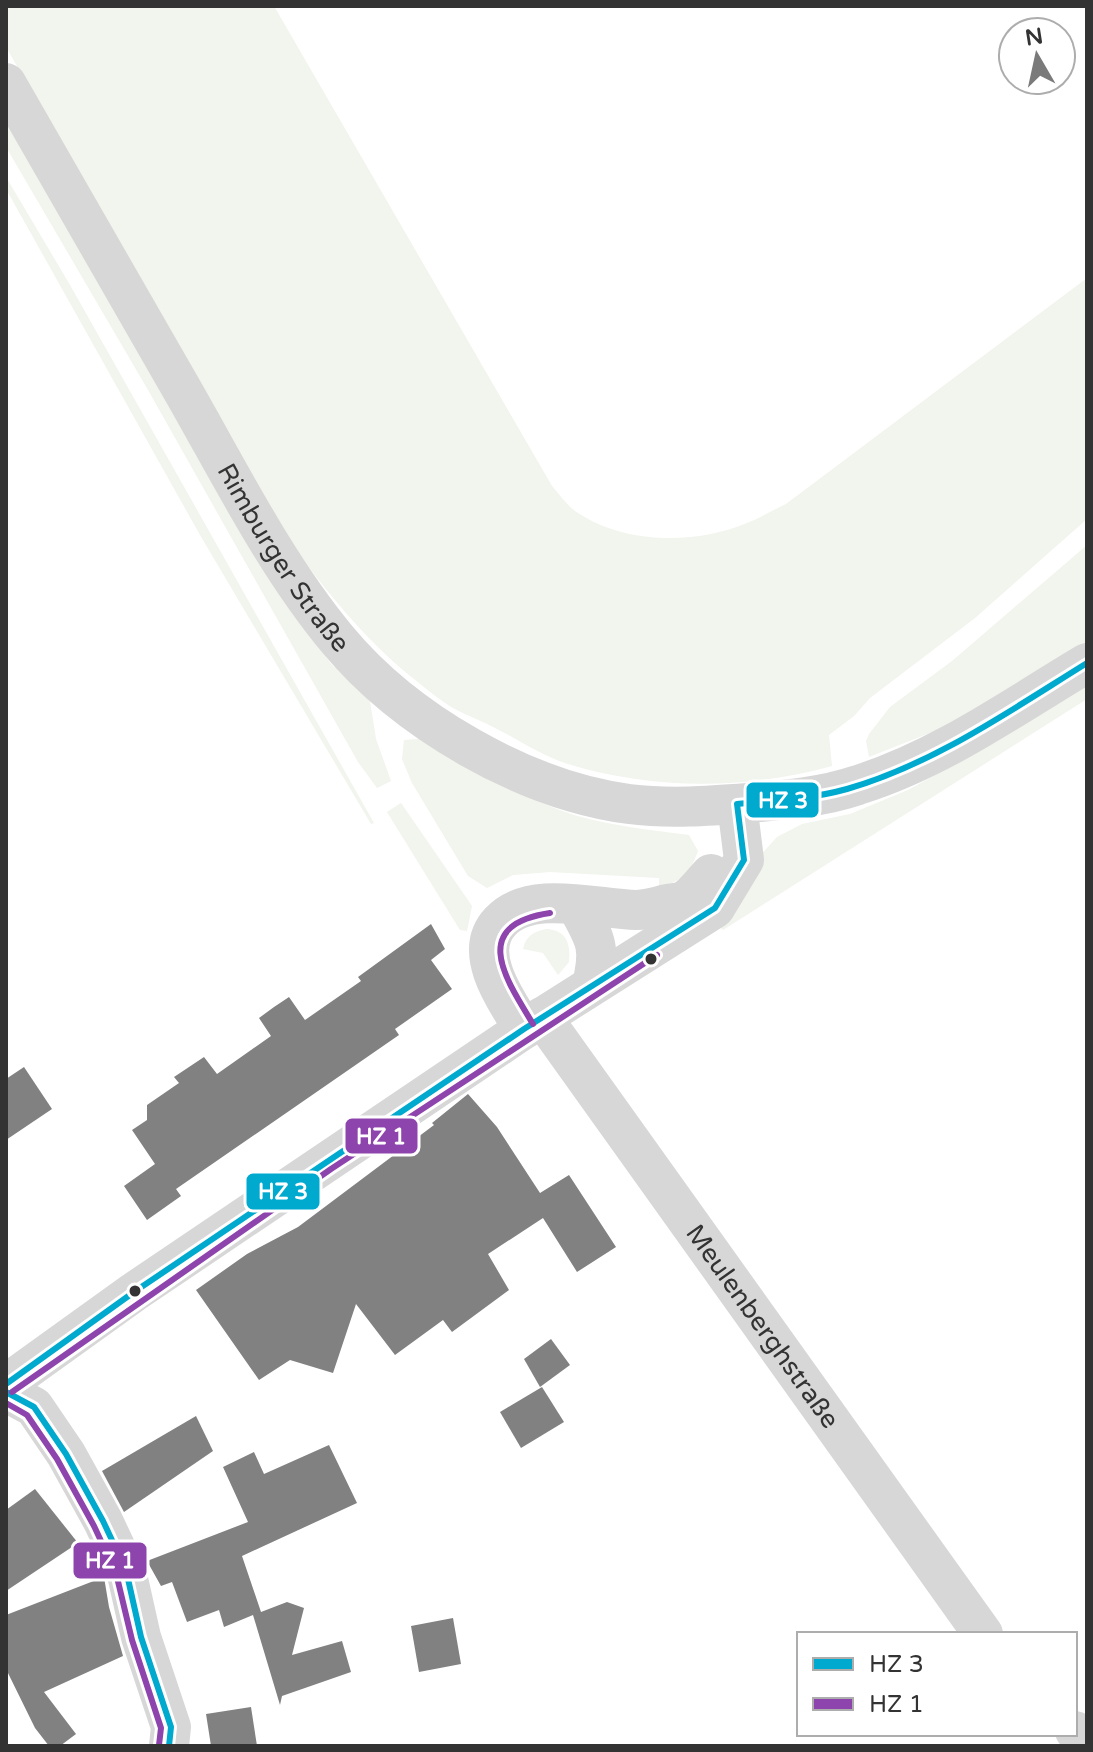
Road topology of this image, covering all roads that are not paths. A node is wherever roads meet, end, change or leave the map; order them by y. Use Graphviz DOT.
graph roads {
  1 [pos="6,83"];
  2 [pos="1087,663"];
  3 [pos="737,804"];
  4 [pos="577,906"];
  5 [pos="592,985"];
  6 [pos="533,1023"];
  7 [pos="6,1384"];
  8 [pos="6,1392"];
  9 [pos="982,1632"];
  10 [pos="169,1746"];
  1 -- 3 [label="street, Rimburger Straße"];
  2 -- 3 [label="street, Rimburger Straße"];
  3 -- 4 [label="street"];
  3 -- 5 [label="street"];
  4 -- 5 [label="street"];
  4 -- 6 [label="street"];
  5 -- 6 [label="street"];
  6 -- 7 [label="street"];
  6 -- 9 [label="street, Meulenberghstraße"];
  8 -- 10 [label="street"];
}
